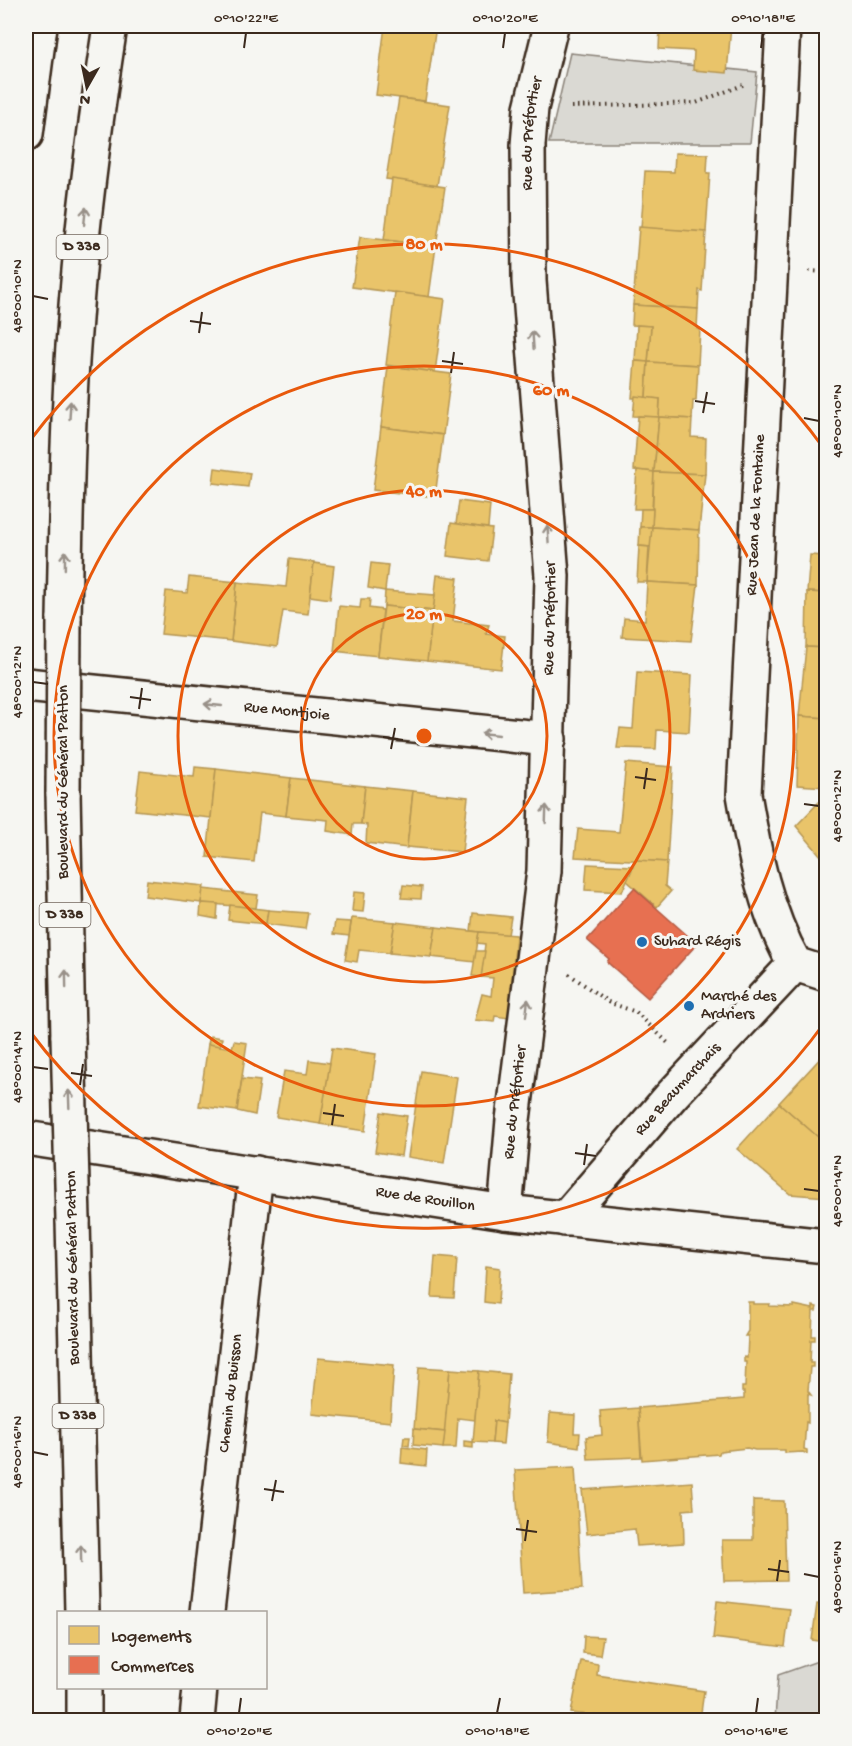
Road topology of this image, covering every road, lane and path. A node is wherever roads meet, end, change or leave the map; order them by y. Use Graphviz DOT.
graph roads {
  1 [pos="40,26"];
  2 [pos="110,26"];
  3 [pos="552,26"];
  4 [pos="783,26"];
  5 [pos="780,71"];
  6 [pos="531,108"];
  7 [pos="26,134"];
  8 [pos="26,685"];
  9 [pos="549,739"];
  10 [pos="534,952"];
  11 [pos="795,964"];
  12 [pos="826,974"];
  13 [pos="696,1070"];
  14 [pos="26,1138"];
  15 [pos="256,1173"];
  16 [pos="505,1212"];
  17 [pos="565,1219"];
  18 [pos="826,1246"];
  19 [pos="82,1611"];
  20 [pos="207,1611"];
  21 [pos="84,1689"];
  22 [pos="200,1689"];
  23 [pos="84,1720"];
  24 [pos="197,1720"];
  1 -- 7 [label="main road"];
  19 -- 2 [label="main road, Boulevard du Général Patton / D 338, one-way, bridge"];
  3 -- 6 [label="main road, Rue du Préfortier"];
  4 -- 5 [label="main road, Rue Jean de la Fontaine"];
  5 -- 6 [label="path"];
  5 -- 11 [label="main road, Rue Jean de la Fontaine"];
  9 -- 6 [label="main road, Rue du Préfortier, one-way"];
  9 -- 8 [label="main road, Rue Montjoie, one-way"];
  10 -- 9 [label="main road, Rue du Préfortier, one-way"];
  10 -- 13 [label="path"];
  16 -- 10 [label="main road, Rue du Préfortier, one-way"];
  11 -- 12 [label="main road"];
  11 -- 13 [label="main road, Rue Beaumarchais"];
  13 -- 17 [label="main road, Rue Beaumarchais"];
  14 -- 15 [label="main road, Rue de Rouillon"];
  15 -- 16 [label="main road, Rue de Rouillon"];
  15 -- 20 [label="main road, Chemin du Buisson"];
  16 -- 17 [label="main road, Rue de Rouillon"];
  17 -- 18 [label="main road, Rue de Rouillon"];
  21 -- 23 [label="main road"];
  22 -- 24 [label="main road"];
}
